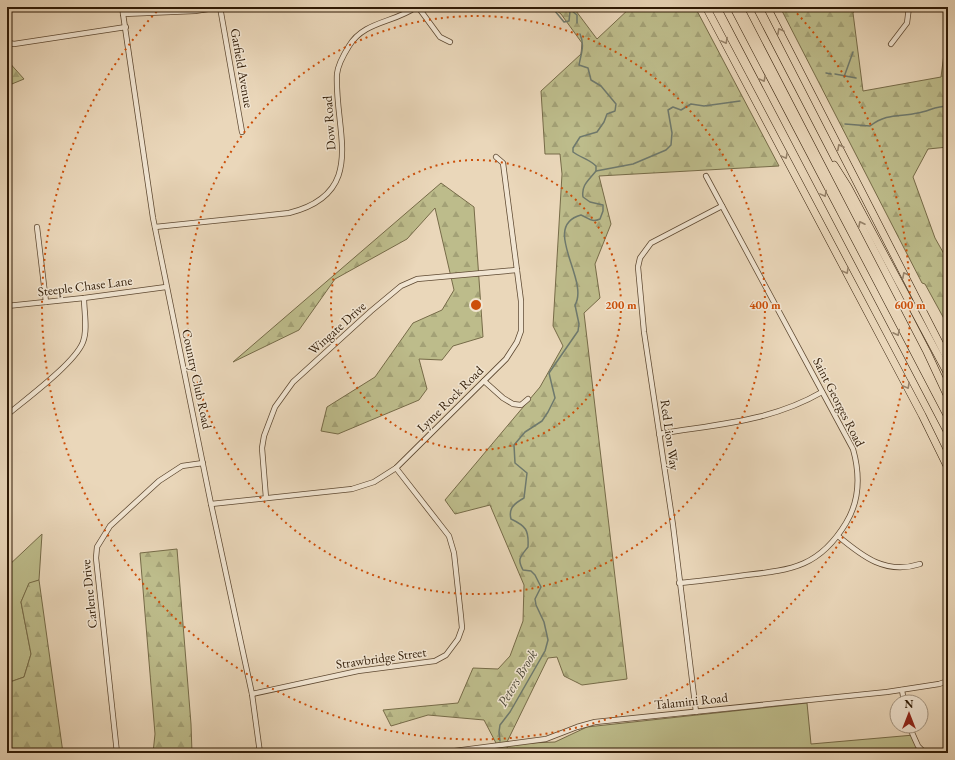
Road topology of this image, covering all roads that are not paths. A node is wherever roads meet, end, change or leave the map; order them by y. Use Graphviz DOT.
graph roads {
  1 [pos="122,7"];
  2 [pos="220,7"];
  3 [pos="417,7"];
  4 [pos="706,7"];
  5 [pos="725,7"];
  6 [pos="748,7"];
  7 [pos="767,7"];
  8 [pos="909,7"];
  9 [pos="123,14"];
  10 [pos="126,27"];
  11 [pos="7,40"];
  12 [pos="450,42"];
  13 [pos="891,44"];
  14 [pos="811,129"];
  15 [pos="242,132"];
  16 [pos="496,157"];
  17 [pos="706,176"];
  18 [pos="722,206"];
  19 [pos="37,227"];
  20 [pos="155,227"];
  21 [pos="517,270"];
  22 [pos="166,287"];
  23 [pos="84,298"];
  24 [pos="46,302"];
  25 [pos="7,306"];
  26 [pos="948,360"];
  27 [pos="948,374"];
  28 [pos="484,381"];
  29 [pos="822,392"];
  30 [pos="948,396"];
  31 [pos="528,399"];
  32 [pos="7,415"];
  33 [pos="948,433"];
  34 [pos="659,434"];
  35 [pos="203,463"];
  36 [pos="396,468"];
  37 [pos="948,468"];
  38 [pos="266,498"];
  39 [pos="211,504"];
  40 [pos="838,536"];
  41 [pos="920,564"];
  42 [pos="680,583"];
  43 [pos="948,681"];
  44 [pos="902,690"];
  45 [pos="252,694"];
  46 [pos="903,694"];
  47 [pos="696,712"];
  48 [pos="913,734"];
  49 [pos="486,746"];
  50 [pos="117,753"];
  51 [pos="260,753"];
  52 [pos="438,753"];
  53 [pos="487,753"];
  54 [pos="925,753"];
  1 -- 9 [label="street, Country Club Road"];
  2 -- 9 [label="street"];
  2 -- 15 [label="street, Garfield Avenue"];
  3 -- 12 [label="street"];
  3 -- 20 [label="street, Dow Road"];
  4 -- 37 [label="highway, one-way"];
  5 -- 33 [label="highway, one-way"];
  6 -- 14 [label="highway"];
  26 -- 7 [label="highway, one-way"];
  8 -- 13 [label="street"];
  9 -- 10 [label="street, Country Club Road"];
  10 -- 11 [label="street"];
  10 -- 20 [label="street, Country Club Road"];
  14 -- 27 [label="highway"];
  30 -- 14 [label="highway, one-way"];
  16 -- 21 [label="street, Lyme Rock Road"];
  17 -- 18 [label="street, Saint Georges Road"];
  18 -- 29 [label="street, Saint Georges Road"];
  18 -- 34 [label="street, Red Lion Way"];
  19 -- 24 [label="street"];
  20 -- 22 [label="street, Country Club Road"];
  21 -- 28 [label="street, Lyme Rock Road"];
  21 -- 38 [label="street, Wingate Drive"];
  22 -- 23 [label="street, Steeple Chase Lane"];
  22 -- 35 [label="street, Country Club Road"];
  23 -- 24 [label="street, Steeple Chase Lane"];
  23 -- 32 [label="street"];
  24 -- 25 [label="street, Steeple Chase Lane"];
  28 -- 31 [label="street"];
  28 -- 36 [label="street, Lyme Rock Road"];
  29 -- 34 [label="street"];
  29 -- 40 [label="street, Saint Georges Road"];
  34 -- 42 [label="street, Red Lion Way"];
  35 -- 39 [label="street, Country Club Road"];
  35 -- 50 [label="street, Carlene Drive"];
  36 -- 38 [label="street, Lyme Rock Road"];
  36 -- 45 [label="street, Strawbridge Street"];
  38 -- 39 [label="street, Lyme Rock Road"];
  39 -- 45 [label="street, Country Club Road"];
  40 -- 41 [label="street"];
  40 -- 42 [label="street, Saint Georges Road"];
  42 -- 47 [label="street, Red Lion Way"];
  43 -- 44 [label="street, Talamini Road"];
  44 -- 46 [label="street"];
  44 -- 47 [label="street, Talamini Road"];
  45 -- 51 [label="street, Country Club Road"];
  47 -- 49 [label="street, Talamini Road"];
  48 -- 54 [label="street"];
  49 -- 52 [label="street, Talamini Road"];
  49 -- 53 [label="street"];
}
